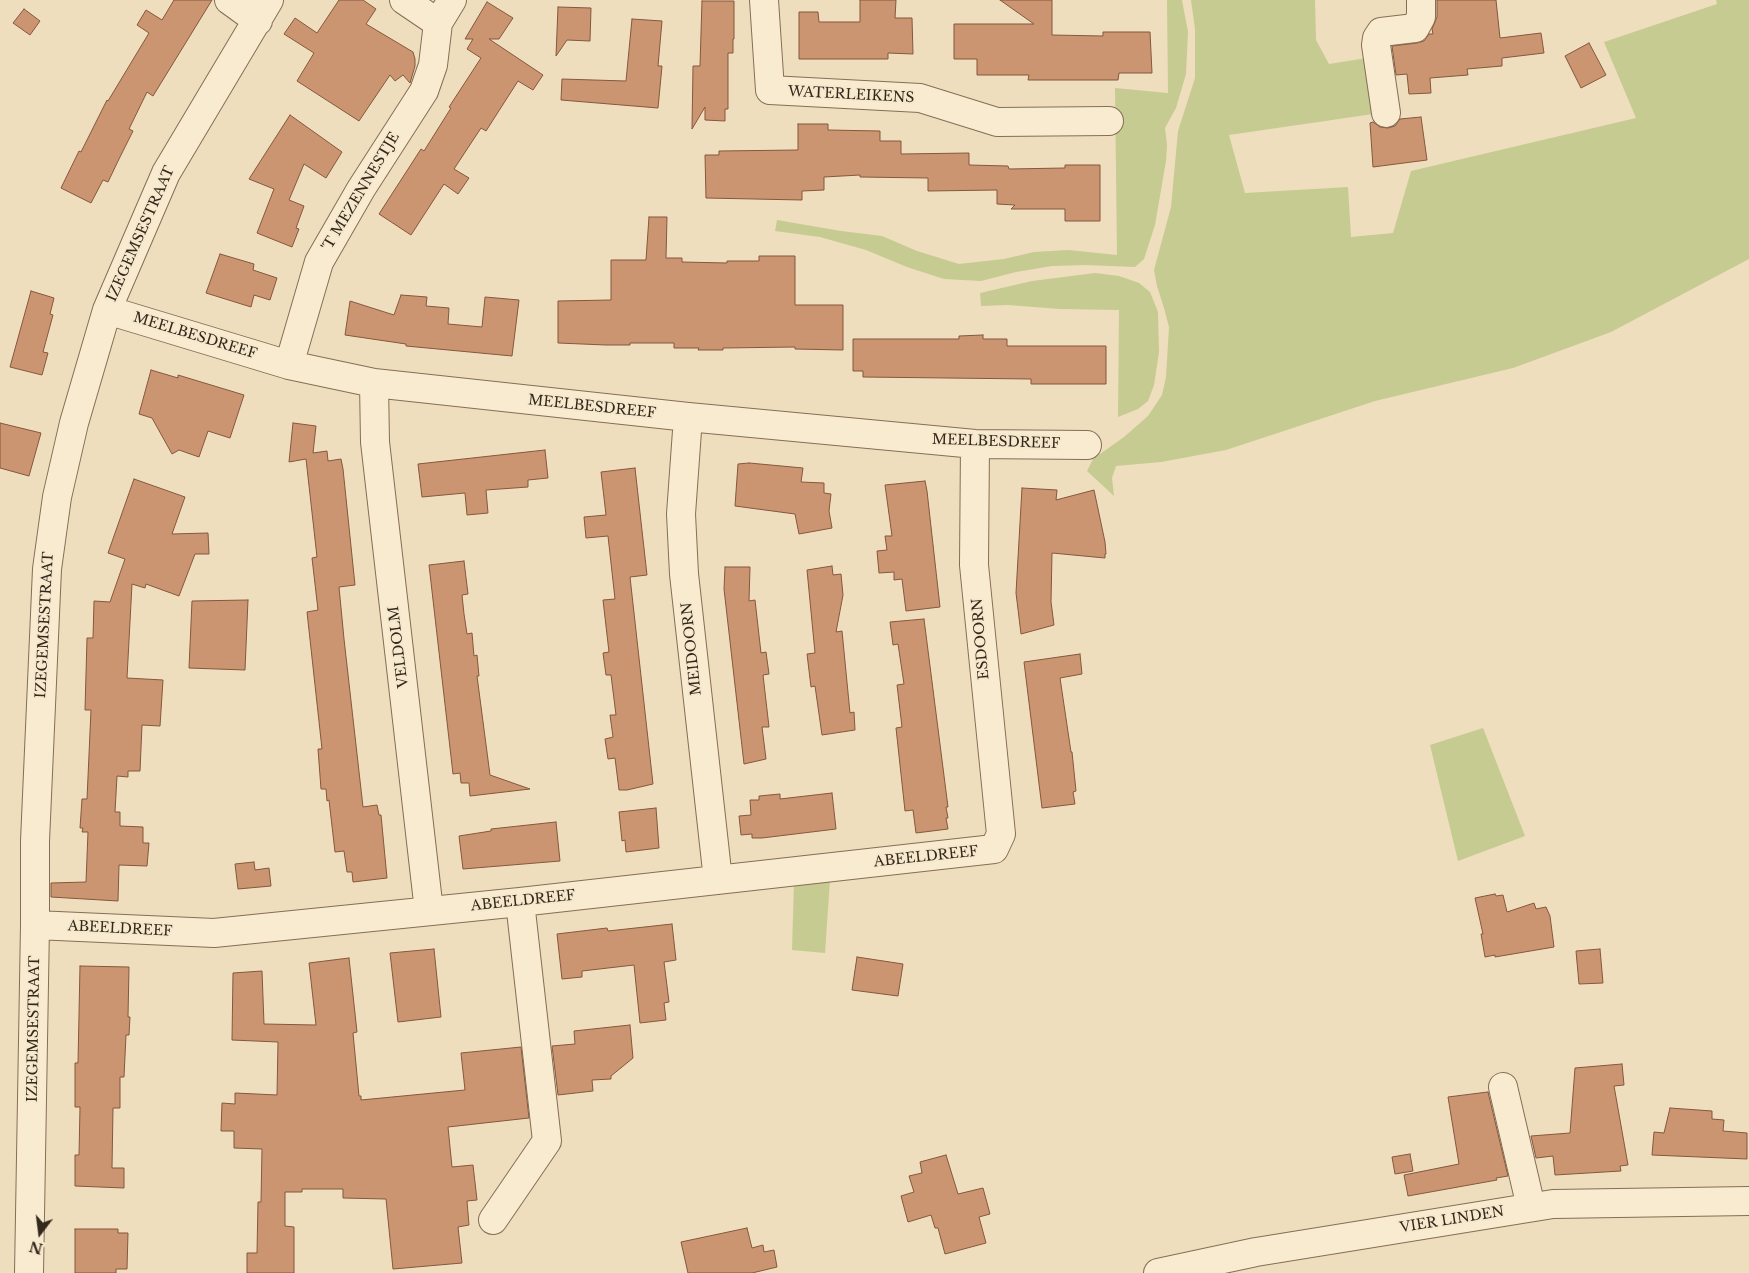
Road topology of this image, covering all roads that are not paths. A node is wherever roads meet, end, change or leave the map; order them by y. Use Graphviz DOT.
graph roads {
  1 [pos="229,0"];
  2 [pos="404,0"];
  3 [pos="452,0"];
  4 [pos="764,0"];
  5 [pos="1422,0"];
  6 [pos="264,10"];
  7 [pos="438,23"];
  8 [pos="1386,113"];
  9 [pos="1109,121"];
  10 [pos="107,310"];
  11 [pos="289,365"];
  12 [pos="374,382"];
  13 [pos="688,417"];
  14 [pos="975,444"];
  15 [pos="1087,445"];
  16 [pos="1000,834"];
  17 [pos="718,880"];
  18 [pos="520,902"];
  19 [pos="429,911"];
  20 [pos="35,925"];
  21 [pos="1503,1087"];
  22 [pos="1749,1201"];
  23 [pos="1531,1207"];
  24 [pos="493,1220"];
  25 [pos="30,1273"];
  26 [pos="1158,1273"];
  1 -- 6 [label="street, IZEGEMSESTRAAT"];
  2 -- 7 [label="street"];
  3 -- 7 [label="street"];
  4 -- 9 [label="street, WATERLEIKENS"];
  5 -- 8 [label="street"];
  6 -- 10 [label="street, IZEGEMSESTRAAT"];
  7 -- 11 [label="street, 'T MEZENNESTJE"];
  10 -- 11 [label="street, MEELBESDREEF"];
  10 -- 20 [label="street, IZEGEMSESTRAAT"];
  11 -- 12 [label="street, MEELBESDREEF"];
  12 -- 13 [label="street, MEELBESDREEF"];
  12 -- 19 [label="street, VELDOLM"];
  13 -- 14 [label="street, MEELBESDREEF"];
  13 -- 17 [label="street, MEIDOORN"];
  14 -- 15 [label="street, MEELBESDREEF"];
  14 -- 16 [label="street, ESDOORN"];
  16 -- 17 [label="street, ABEELDREEF"];
  17 -- 18 [label="street, ABEELDREEF"];
  18 -- 19 [label="street, ABEELDREEF"];
  18 -- 24 [label="street"];
  19 -- 20 [label="street, ABEELDREEF"];
  20 -- 25 [label="street, IZEGEMSESTRAAT"];
  21 -- 23 [label="street"];
  22 -- 23 [label="street, VIER LINDEN"];
  23 -- 26 [label="street, VIER LINDEN"];
}
